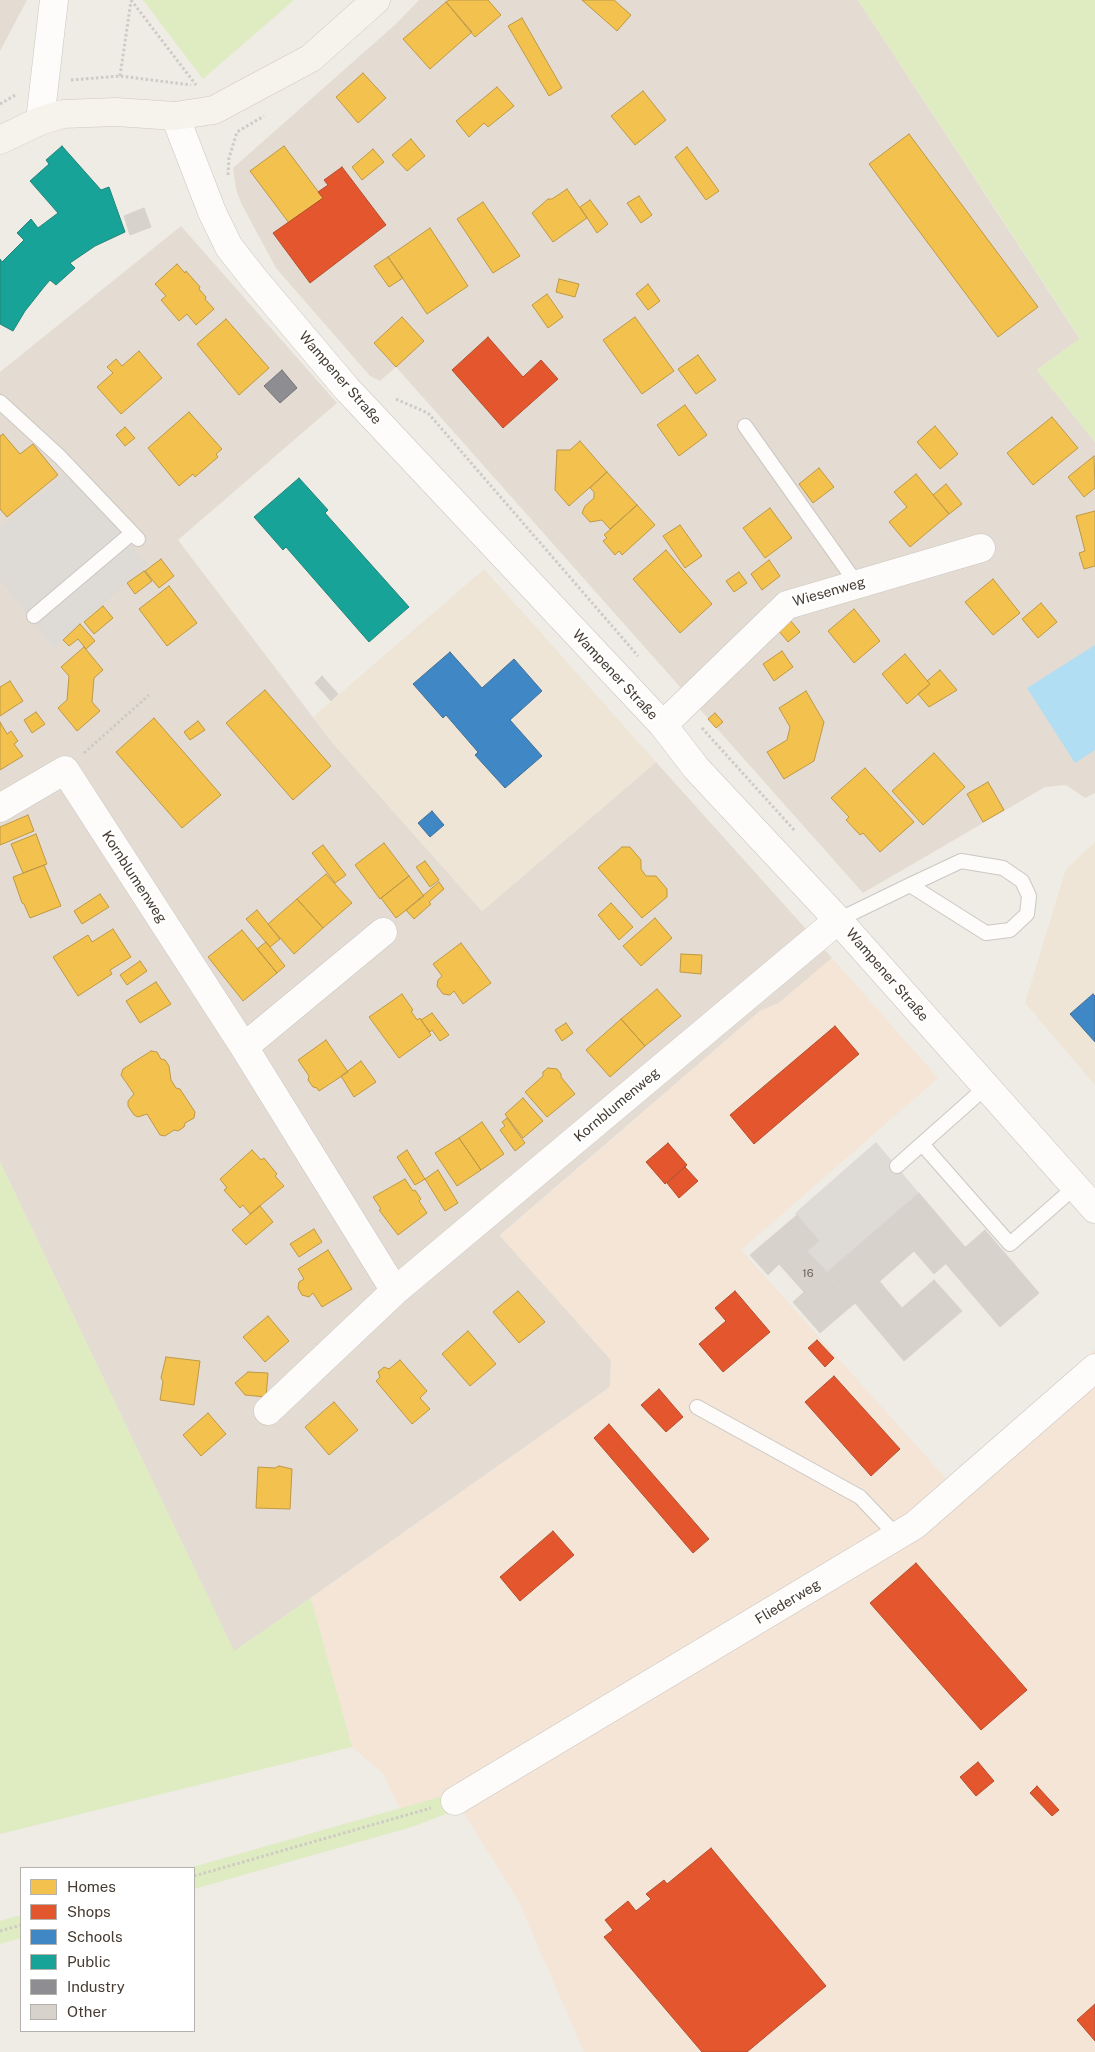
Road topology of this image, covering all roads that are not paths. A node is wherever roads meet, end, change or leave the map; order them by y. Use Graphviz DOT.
graph roads {
  1 [pos="54,0"];
  2 [pos="376,0"];
  3 [pos="175,116"];
  4 [pos="40,121"];
  5 [pos="0,140"];
  6 [pos="0,402"];
  7 [pos="745,426"];
  8 [pos="981,548"];
  9 [pos="857,584"];
  10 [pos="34,616"];
  11 [pos="662,725"];
  12 [pos="0,808"];
  13 [pos="910,885"];
  14 [pos="838,920"];
  15 [pos="382,932"];
  16 [pos="244,1047"];
  17 [pos="986,1087"];
  18 [pos="922,1144"];
  19 [pos="897,1166"];
  20 [pos="1075,1187"];
  21 [pos="1095,1209"];
  22 [pos="395,1291"];
  23 [pos="1095,1368"];
  24 [pos="697,1407"];
  25 [pos="268,1411"];
  26 [pos="897,1536"];
  27 [pos="455,1801"];
  1 -- 4 [label="street"];
  2 -- 3 [label="street"];
  3 -- 4 [label="street"];
  3 -- 11 [label="street, Wampener Straße"];
  4 -- 5 [label="street"];
  6 -- 10 [label="lane"];
  7 -- 9 [label="lane"];
  8 -- 9 [label="street, Wiesenweg"];
  9 -- 11 [label="street, Wiesenweg"];
  11 -- 14 [label="street, Wampener Straße"];
  12 -- 16 [label="street, Kornblumenweg"];
  13 -- 13 [label="lane"];
  13 -- 14 [label="lane"];
  14 -- 17 [label="street, Wampener Straße"];
  14 -- 22 [label="street, Kornblumenweg"];
  15 -- 16 [label="street"];
  16 -- 22 [label="street, Kornblumenweg"];
  17 -- 18 [label="lane"];
  17 -- 20 [label="street, Wampener Straße"];
  18 -- 19 [label="lane"];
  18 -- 20 [label="lane"];
  20 -- 21 [label="street, Wampener Straße"];
  22 -- 25 [label="street, Kornblumenweg"];
  23 -- 26 [label="street, Fliederweg"];
  24 -- 26 [label="lane"];
  26 -- 27 [label="street, Fliederweg"];
}
